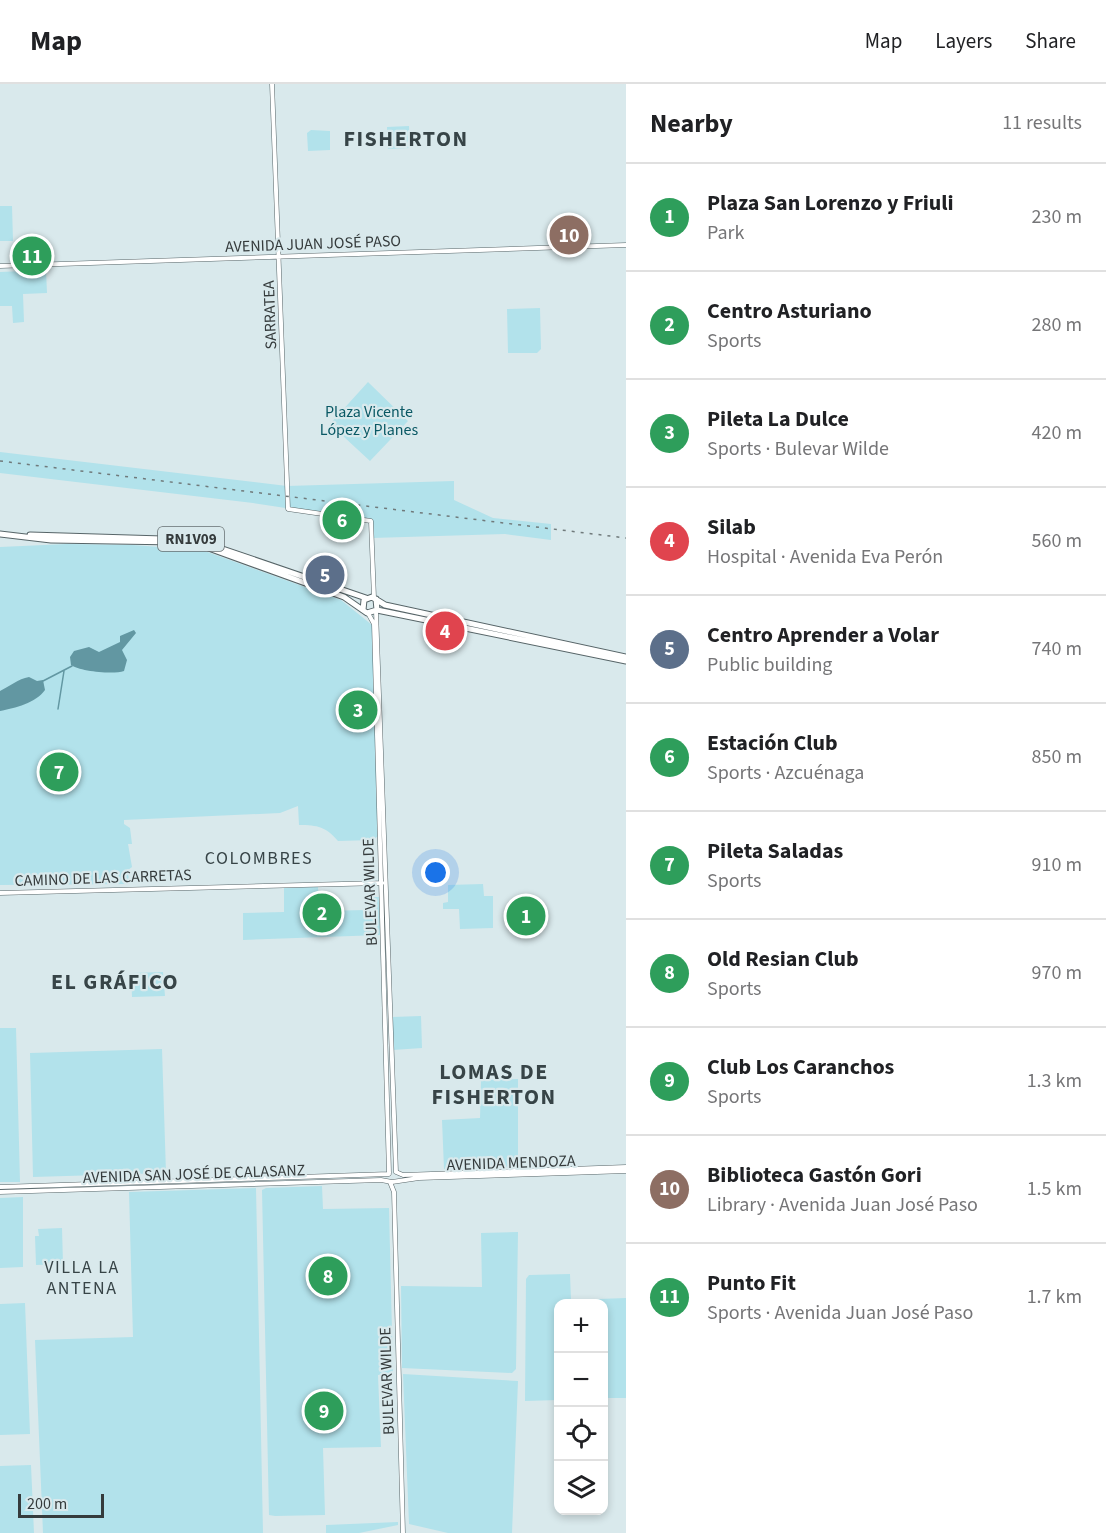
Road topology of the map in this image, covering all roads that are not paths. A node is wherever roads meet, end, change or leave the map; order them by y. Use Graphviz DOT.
graph roads {
  1 [pos="272,84"];
  2 [pos="626,245"];
  3 [pos="280,257"];
  4 [pos="0,266"];
  5 [pos="0,534"];
  6 [pos="7,535"];
  7 [pos="371,598"];
  8 [pos="376,610"];
  9 [pos="365,611"];
  10 [pos="626,659"];
  11 [pos="384,883"];
  12 [pos="0,893"];
  13 [pos="626,1169"];
  14 [pos="389,1174"];
  15 [pos="397,1177"];
  16 [pos="390,1181"];
  17 [pos="175,1184"];
  18 [pos="0,1187"];
  19 [pos="0,1192"];
  20 [pos="394,1192"];
  21 [pos="403,1533"];
  1 -- 3 [label="main road, SARRATEA"];
  2 -- 3 [label="main road, AVENIDA JUAN JOSÉ PASO"];
  3 -- 4 [label="main road, AVENIDA JUAN JOSÉ PASO"];
  3 -- 7 [label="main road, SARRATEA"];
  5 -- 6 [label="main road, RN1V09"];
  6 -- 7 [label="main road, RN1V09"];
  6 -- 9 [label="main road, RN1V09"];
  7 -- 8 [label="main road"];
  7 -- 9 [label="main road"];
  7 -- 10 [label="main road, RN1V09"];
  8 -- 9 [label="main road, RN1V09"];
  8 -- 10 [label="main road, RN1V09"];
  8 -- 11 [label="main road, BULEVAR WILDE"];
  9 -- 11 [label="main road, BULEVAR WILDE"];
  11 -- 12 [label="main road, CAMINO DE LAS CARRETAS"];
  11 -- 14 [label="main road, BULEVAR WILDE"];
  11 -- 15 [label="main road, BULEVAR WILDE"];
  13 -- 15 [label="main road, AVENIDA MENDOZA"];
  14 -- 15 [label="main road, AVENIDA MENDOZA"];
  14 -- 16 [label="main road"];
  14 -- 17 [label="main road, AVENIDA SAN JOSÉ DE CALASANZ"];
  15 -- 16 [label="main road, AVENIDA MENDOZA"];
  15 -- 20 [label="main road, BULEVAR WILDE"];
  16 -- 17 [label="main road, AVENIDA SAN JOSÉ DE CALASANZ"];
  16 -- 20 [label="main road, BULEVAR WILDE"];
  17 -- 18 [label="main road, AVENIDA SAN JOSÉ DE CALASANZ"];
  17 -- 19 [label="main road, AVENIDA SAN JOSÉ DE CALASANZ"];
  20 -- 21 [label="main road, BULEVAR WILDE"];
}
